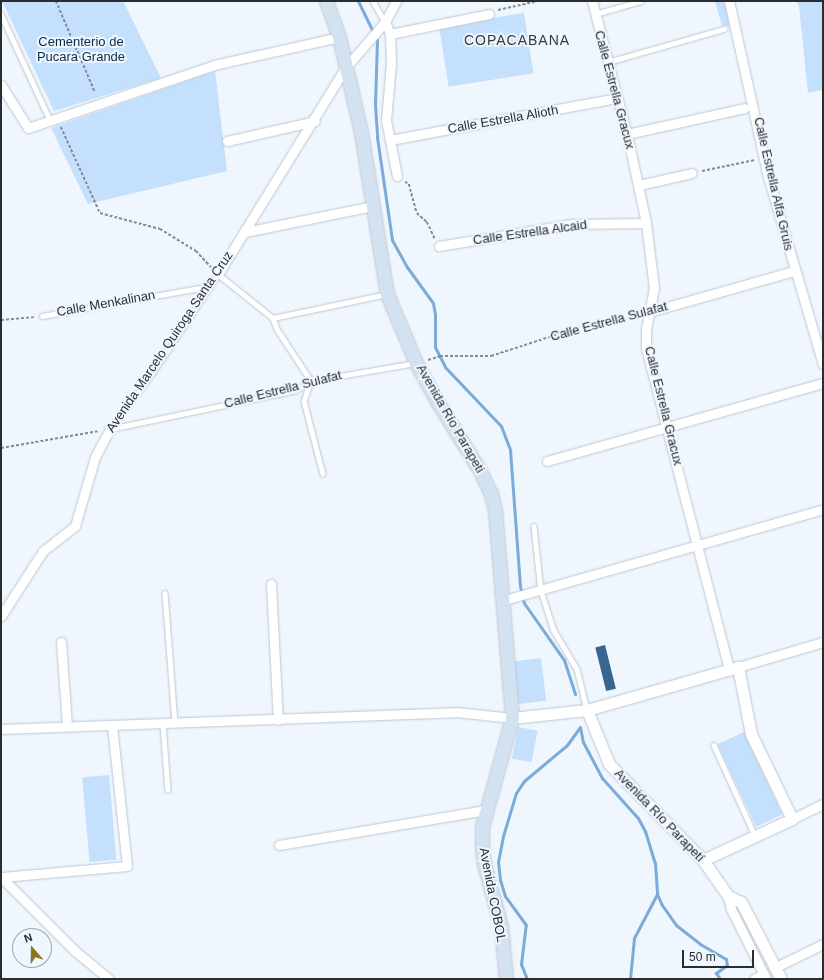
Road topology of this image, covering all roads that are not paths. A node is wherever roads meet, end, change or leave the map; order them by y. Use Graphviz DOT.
graph roads {
  1 [pos="373,1"];
  2 [pos="396,1"];
  3 [pos="592,1"];
  4 [pos="641,1"];
  5 [pos="729,1"];
  6 [pos="327,2"];
  7 [pos="1,14"];
  8 [pos="489,14"];
  9 [pos="595,14"];
  10 [pos="385,22"];
  11 [pos="724,29"];
  12 [pos="390,34"];
  13 [pos="339,37"];
  14 [pos="606,62"];
  15 [pos="346,67"];
  16 [pos="1,85"];
  17 [pos="616,98"];
  18 [pos="744,108"];
  19 [pos="54,119"];
  20 [pos="315,121"];
  21 [pos="627,134"];
  22 [pos="390,140"];
  23 [pos="227,141"];
  24 [pos="692,173"];
  25 [pos="397,176"];
  26 [pos="638,185"];
  27 [pos="373,206"];
  28 [pos="646,223"];
  29 [pos="245,232"];
  30 [pos="439,246"];
  31 [pos="794,271"];
  32 [pos="218,274"];
  33 [pos="210,286"];
  34 [pos="387,294"];
  35 [pos="649,312"];
  36 [pos="42,316"];
  37 [pos="273,318"];
  38 [pos="416,362"];
  39 [pos="823,364"];
  40 [pos="311,381"];
  41 [pos="823,383"];
  42 [pos="668,427"];
  43 [pos="110,429"];
  44 [pos="547,461"];
  45 [pos="323,474"];
  46 [pos="823,509"];
  47 [pos="534,526"];
  48 [pos="698,545"];
  49 [pos="271,584"];
  50 [pos="541,591"];
  51 [pos="165,593"];
  52 [pos="500,601"];
  53 [pos="1,616"];
  54 [pos="61,642"];
  55 [pos="823,642"];
  56 [pos="733,668"];
  57 [pos="587,710"];
  58 [pos="512,718"];
  59 [pos="278,720"];
  60 [pos="163,724"];
  61 [pos="175,724"];
  62 [pos="67,726"];
  63 [pos="112,726"];
  64 [pos="1,729"];
  65 [pos="714,745"];
  66 [pos="168,790"];
  67 [pos="823,804"];
  68 [pos="487,810"];
  69 [pos="792,819"];
  70 [pos="755,836"];
  71 [pos="278,845"];
  72 [pos="703,860"];
  73 [pos="2,877"];
  74 [pos="728,896"];
  75 [pos="823,944"];
  76 [pos="774,968"];
  77 [pos="765,977"];
  78 [pos="109,979"];
  79 [pos="506,979"];
  80 [pos="754,979"];
  81 [pos="781,979"];
  1 -- 10 [label="lane"];
  2 -- 10 [label="street"];
  3 -- 9 [label="street, Calle Estrella Gracux"];
  4 -- 9 [label="lane"];
  5 -- 31 [label="street, Calle Estrella Alfa Gruis"];
  6 -- 13 [label="main road, Avenida Río Parapeti"];
  7 -- 19 [label="lane"];
  8 -- 12 [label="street"];
  9 -- 14 [label="street, Calle Estrella Gracux"];
  10 -- 12 [label="street"];
  10 -- 15 [label="street"];
  11 -- 14 [label="lane"];
  12 -- 22 [label="street"];
  13 -- 15 [label="main road, Avenida Río Parapeti"];
  13 -- 19 [label="street"];
  14 -- 17 [label="street, Calle Estrella Gracux"];
  15 -- 20 [label="street, Avenida Marcelo Quiroga Santa Cruz"];
  15 -- 27 [label="main road, Avenida Río Parapeti"];
  16 -- 19 [label="street"];
  17 -- 21 [label="street, Calle Estrella Gracux"];
  17 -- 22 [label="street, Calle Estrella Alioth"];
  18 -- 21 [label="street"];
  20 -- 23 [label="street"];
  20 -- 29 [label="street, Avenida Marcelo Quiroga Santa Cruz"];
  21 -- 26 [label="street, Calle Estrella Gracux"];
  22 -- 25 [label="street"];
  24 -- 26 [label="street"];
  26 -- 28 [label="street, Calle Estrella Gracux"];
  27 -- 29 [label="street"];
  27 -- 34 [label="main road, Avenida Río Parapeti"];
  28 -- 30 [label="street, Calle Estrella Alcaid"];
  28 -- 35 [label="street, Calle Estrella Gracux"];
  29 -- 32 [label="street, Avenida Marcelo Quiroga Santa Cruz"];
  31 -- 35 [label="street, Calle Estrella Sulafat"];
  31 -- 39 [label="street, Calle Estrella Alfa Gruis"];
  32 -- 33 [label="lane, Avenida Marcelo Quiroga Santa Cruz"];
  32 -- 37 [label="lane"];
  33 -- 36 [label="lane, Calle Menkalinan"];
  33 -- 43 [label="lane, Avenida Marcelo Quiroga Santa Cruz"];
  34 -- 37 [label="lane"];
  34 -- 38 [label="main road, Avenida Río Parapeti"];
  35 -- 42 [label="street, Calle Estrella Gracux"];
  37 -- 40 [label="lane"];
  38 -- 40 [label="lane, Calle Estrella Sulafat"];
  38 -- 52 [label="main road, Avenida Río Parapeti"];
  40 -- 43 [label="lane, Calle Estrella Sulafat"];
  40 -- 45 [label="lane"];
  41 -- 42 [label="street"];
  42 -- 44 [label="street"];
  42 -- 48 [label="street, Calle Estrella Gracux"];
  43 -- 53 [label="street, Avenida Marcelo Quiroga Santa Cruz"];
  46 -- 48 [label="street"];
  47 -- 50 [label="lane"];
  48 -- 50 [label="street"];
  48 -- 56 [label="street, Calle Estrella Gracux"];
  49 -- 59 [label="street"];
  50 -- 52 [label="street"];
  50 -- 57 [label="lane"];
  51 -- 61 [label="lane"];
  52 -- 58 [label="main road, Avenida Río Parapeti"];
  54 -- 62 [label="street"];
  55 -- 56 [label="street"];
  56 -- 57 [label="street"];
  56 -- 69 [label="street, Calle Estrella Gracux"];
  57 -- 58 [label="street"];
  57 -- 72 [label="street, Avenida Río Parapetí"];
  58 -- 59 [label="street"];
  58 -- 68 [label="main road, Avenida COBOL"];
  59 -- 61 [label="street"];
  60 -- 61 [label="street"];
  60 -- 63 [label="street"];
  60 -- 66 [label="lane"];
  62 -- 63 [label="street"];
  62 -- 64 [label="street"];
  63 -- 73 [label="street"];
  65 -- 70 [label="lane"];
  67 -- 69 [label="street"];
  68 -- 71 [label="street"];
  68 -- 79 [label="main road, Avenida COBOL"];
  69 -- 70 [label="street"];
  70 -- 72 [label="street"];
  72 -- 74 [label="street, Avenida Río Parapetí"];
  73 -- 78 [label="street"];
  74 -- 76 [label="street, Avenida Río Parapetí"];
  74 -- 77 [label="street, Avenida Río Parapetí"];
  75 -- 76 [label="street"];
  76 -- 81 [label="street, Avenida Río Parapetí"];
  77 -- 80 [label="street"];
}
